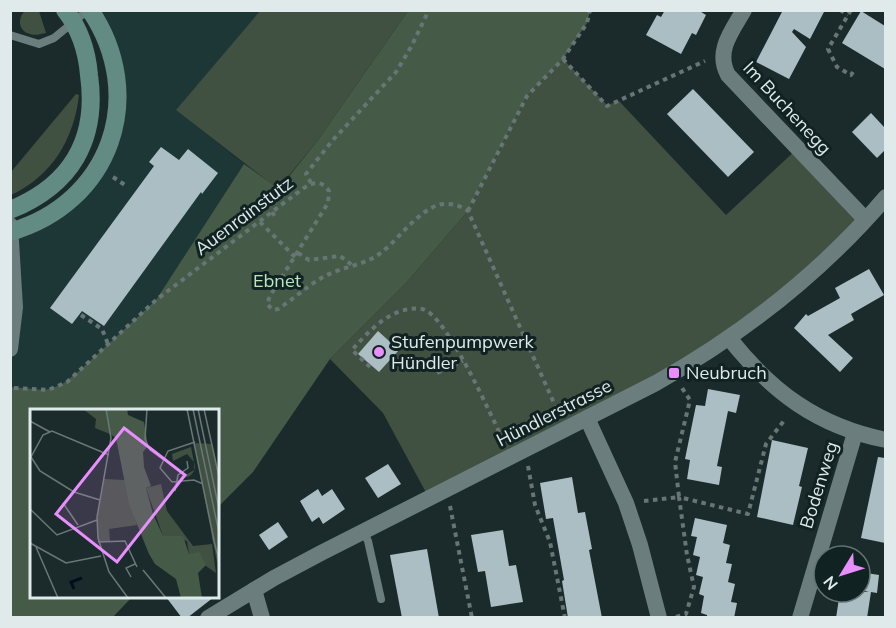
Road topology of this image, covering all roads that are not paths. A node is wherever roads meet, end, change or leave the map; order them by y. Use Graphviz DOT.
graph roads {
  1 [pos="744,10"];
  2 [pos="79,13"];
  3 [pos="10,35"];
  4 [pos="885,196"];
  5 [pos="10,210"];
  6 [pos="866,219"];
  7 [pos="11,230"];
  8 [pos="729,338"];
  9 [pos="10,349"];
  10 [pos="587,418"];
  11 [pos="855,433"];
  12 [pos="885,440"];
  13 [pos="363,531"];
  14 [pos="254,590"];
  15 [pos="381,599"];
  16 [pos="208,618"];
  17 [pos="262,618"];
  18 [pos="659,618"];
  19 [pos="800,618"];
  1 -- 6 [label="street, Im Buchenegg"];
  2 -- 3 [label="lane"];
  2 -- 5 [label="main road"];
  2 -- 7 [label="main road"];
  4 -- 6 [label="street, Hündlerstrasse"];
  6 -- 8 [label="street, Hündlerstrasse"];
  7 -- 9 [label="street"];
  8 -- 10 [label="street, Hündlerstrasse"];
  8 -- 11 [label="street"];
  10 -- 13 [label="street, Hündlerstrasse"];
  10 -- 18 [label="street"];
  11 -- 12 [label="street"];
  11 -- 19 [label="street, Bodenweg"];
  13 -- 14 [label="street, Hündlerstrasse"];
  13 -- 15 [label="lane"];
  14 -- 16 [label="street, Hündlerstrasse"];
  14 -- 17 [label="street"];
}
